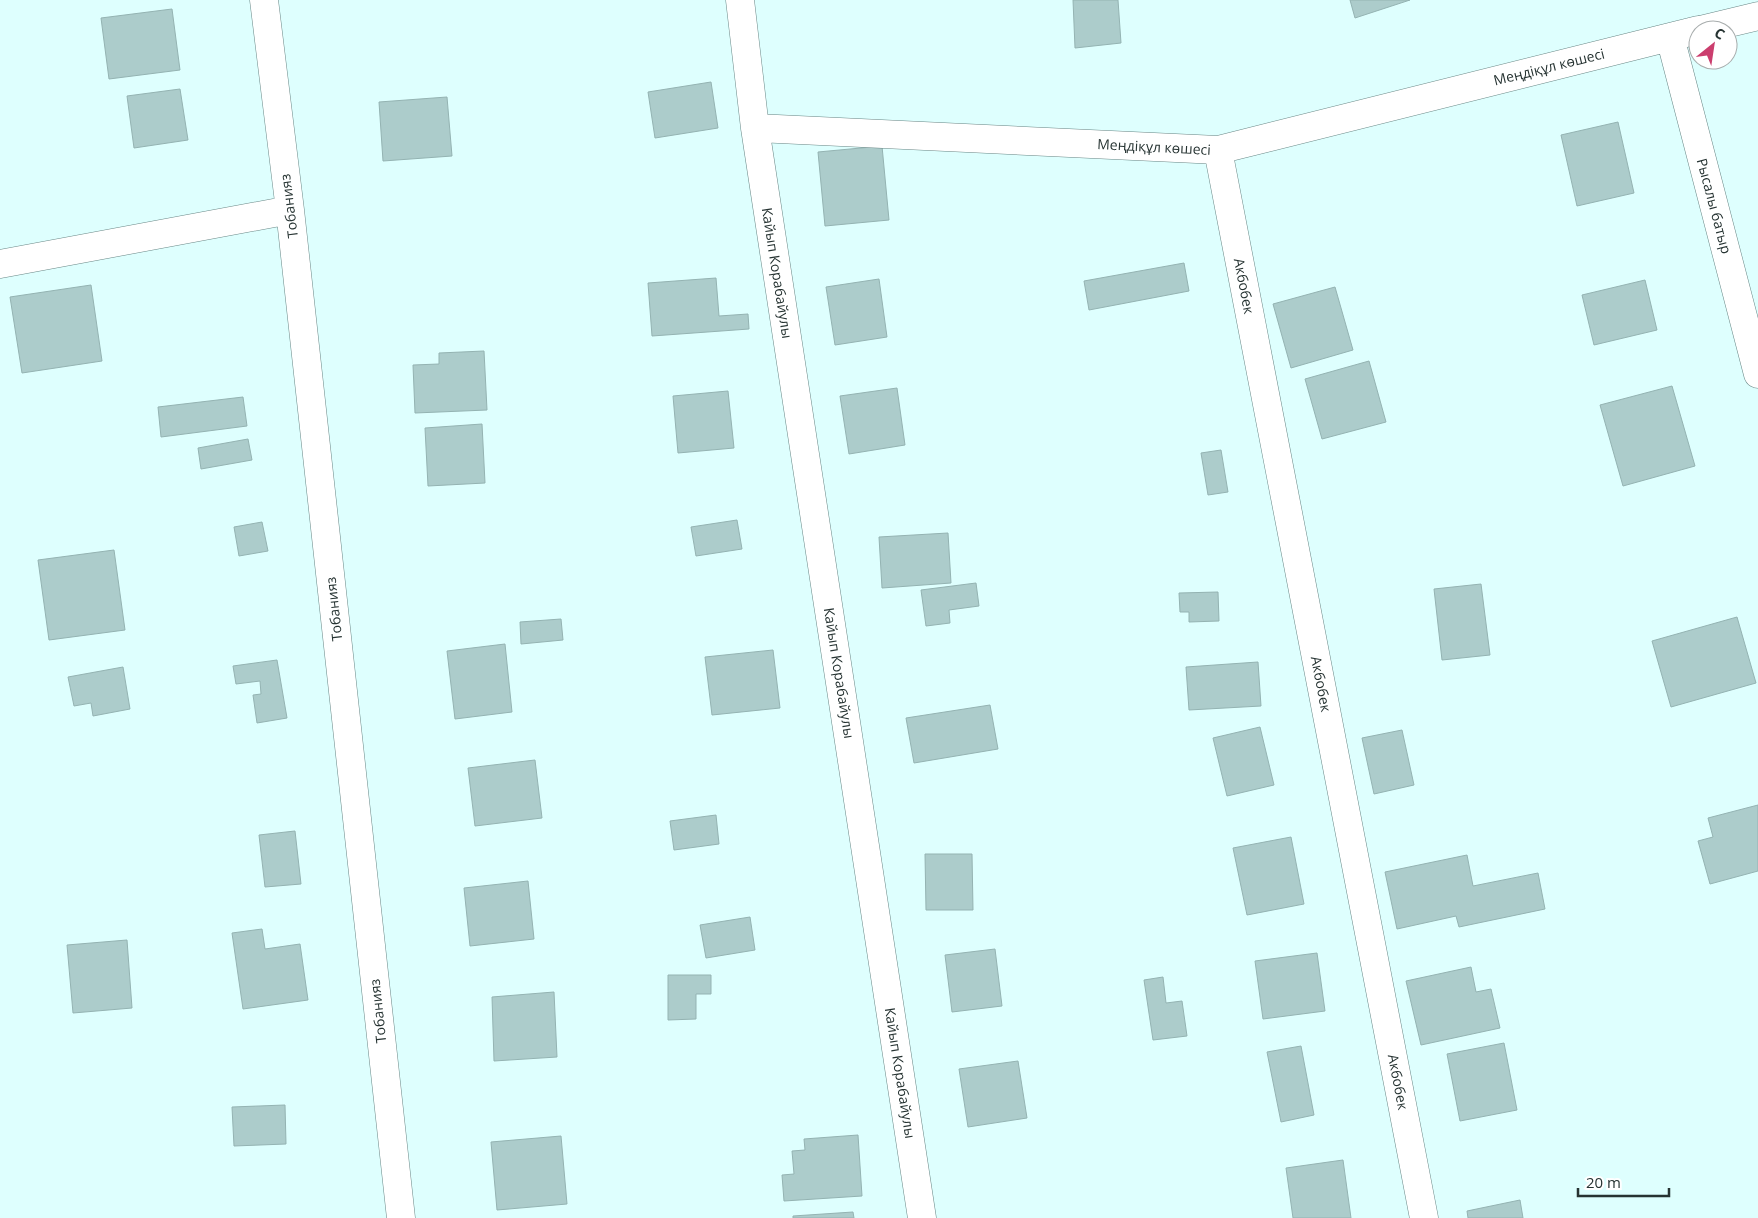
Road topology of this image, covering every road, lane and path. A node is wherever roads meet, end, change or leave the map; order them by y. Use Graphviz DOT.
graph roads {
  1 [pos="264,0"];
  2 [pos="740,0"];
  3 [pos="1758,16"];
  4 [pos="1738,21"];
  5 [pos="1688,33"];
  6 [pos="1670,37"];
  7 [pos="755,128"];
  8 [pos="1218,150"];
  9 [pos="290,210"];
  10 [pos="0,264"];
  11 [pos="1758,374"];
  12 [pos="401,1218"];
  13 [pos="922,1218"];
  14 [pos="1424,1218"];
  1 -- 9 [label="street, Тобанияз"];
  2 -- 7 [label="street"];
  3 -- 4 [label="street, Меңдіқұл көшесі"];
  5 -- 6 [label="street, Меңдіқұл көшесі"];
  6 -- 8 [label="street, Меңдіқұл көшесі"];
  6 -- 11 [label="street, Рысалы батыр"];
  7 -- 8 [label="street, Меңдіқұл көшесі"];
  7 -- 13 [label="street, Кайып Корабайулы"];
  8 -- 14 [label="street, Акбобек"];
  9 -- 10 [label="street"];
  9 -- 12 [label="street, Тобанияз"];
}
